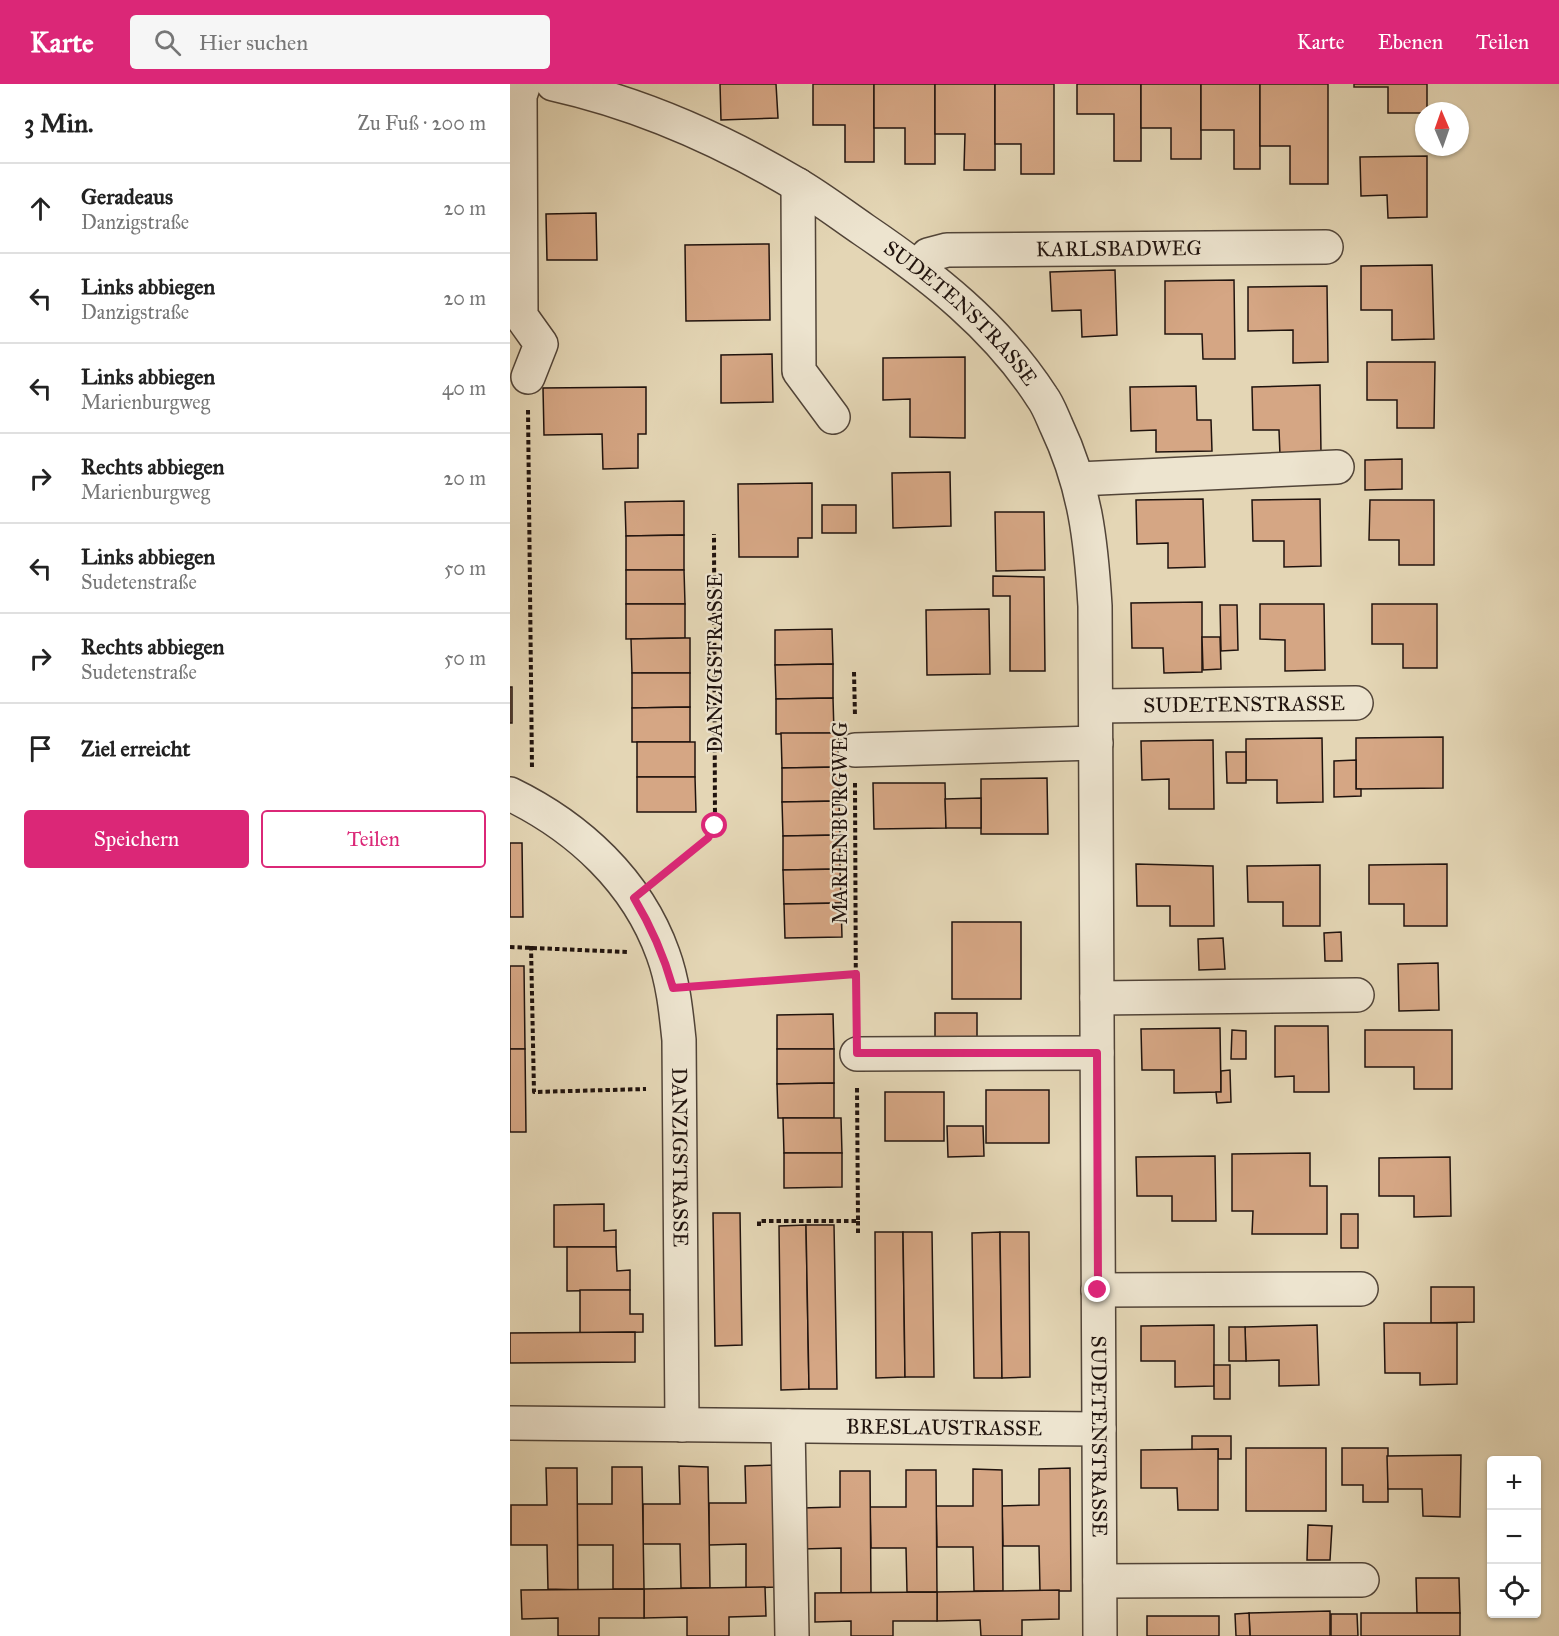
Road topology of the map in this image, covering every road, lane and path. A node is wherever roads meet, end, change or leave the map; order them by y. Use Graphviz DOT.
graph roads {
  1 [pos="524,84"];
  2 [pos="553,84"];
  3 [pos="798,185"];
  4 [pos="1326,247"];
  5 [pos="918,267"];
  6 [pos="528,376"];
  7 [pos="832,417"];
  8 [pos="1337,467"];
  9 [pos="1078,478"];
  10 [pos="714,534"];
  11 [pos="854,672"];
  12 [pos="1356,703"];
  13 [pos="1095,706"];
  14 [pos="1096,743"];
  15 [pos="855,750"];
  16 [pos="518,798"];
  17 [pos="634,898"];
  18 [pos="531,946"];
  19 [pos="510,947"];
  20 [pos="663,954"];
  21 [pos="856,974"];
  22 [pos="673,988"];
  23 [pos="1357,994"];
  24 [pos="1097,998"];
  25 [pos="857,1053"];
  26 [pos="1097,1053"];
  27 [pos="680,1088"];
  28 [pos="858,1221"];
  29 [pos="759,1226"];
  30 [pos="858,1233"];
  31 [pos="1361,1289"];
  32 [pos="1098,1290"];
  33 [pos="510,1423"];
  34 [pos="682,1425"];
  35 [pos="788,1426"];
  36 [pos="1099,1429"];
  37 [pos="1362,1580"];
  38 [pos="1100,1581"];
  39 [pos="792,1636"];
  40 [pos="1100,1636"];
  1 -- 6 [label="street"];
  2 -- 3 [label="street, SUDETENSTRASSE"];
  3 -- 5 [label="street, SUDETENSTRASSE"];
  3 -- 7 [label="street"];
  4 -- 5 [label="street, KARLSBADWEG"];
  5 -- 9 [label="street, SUDETENSTRASSE"];
  6 -- 16 [label="path"];
  8 -- 9 [label="street"];
  9 -- 13 [label="street, SUDETENSTRASSE"];
  10 -- 17 [label="path, DANZIGSTRASSE"];
  11 -- 15 [label="path, MARIENBURGWEG"];
  12 -- 13 [label="street, SUDETENSTRASSE"];
  13 -- 14 [label="street, SUDETENSTRASSE"];
  14 -- 15 [label="street"];
  14 -- 24 [label="street, SUDETENSTRASSE"];
  15 -- 21 [label="path, MARIENBURGWEG"];
  16 -- 17 [label="street, DANZIGSTRASSE"];
  17 -- 20 [label="street, DANZIGSTRASSE"];
  18 -- 19 [label="path"];
  18 -- 20 [label="path"];
  18 -- 27 [label="path"];
  20 -- 22 [label="street, DANZIGSTRASSE"];
  21 -- 22 [label="path"];
  21 -- 25 [label="path, MARIENBURGWEG"];
  22 -- 27 [label="street, DANZIGSTRASSE"];
  23 -- 24 [label="street"];
  24 -- 26 [label="street, SUDETENSTRASSE"];
  25 -- 26 [label="street"];
  25 -- 28 [label="path, MARIENBURGWEG"];
  26 -- 32 [label="street, SUDETENSTRASSE"];
  27 -- 34 [label="street, DANZIGSTRASSE"];
  28 -- 29 [label="path"];
  28 -- 30 [label="path, MARIENBURGWEG"];
  31 -- 32 [label="street"];
  32 -- 36 [label="street, SUDETENSTRASSE"];
  33 -- 34 [label="street, BRESLAUSTRASSE"];
  34 -- 35 [label="street, BRESLAUSTRASSE"];
  35 -- 36 [label="street, BRESLAUSTRASSE"];
  35 -- 39 [label="street"];
  36 -- 38 [label="street, SUDETENSTRASSE"];
  37 -- 38 [label="street"];
  38 -- 40 [label="street, SUDETENSTRASSE"];
}
